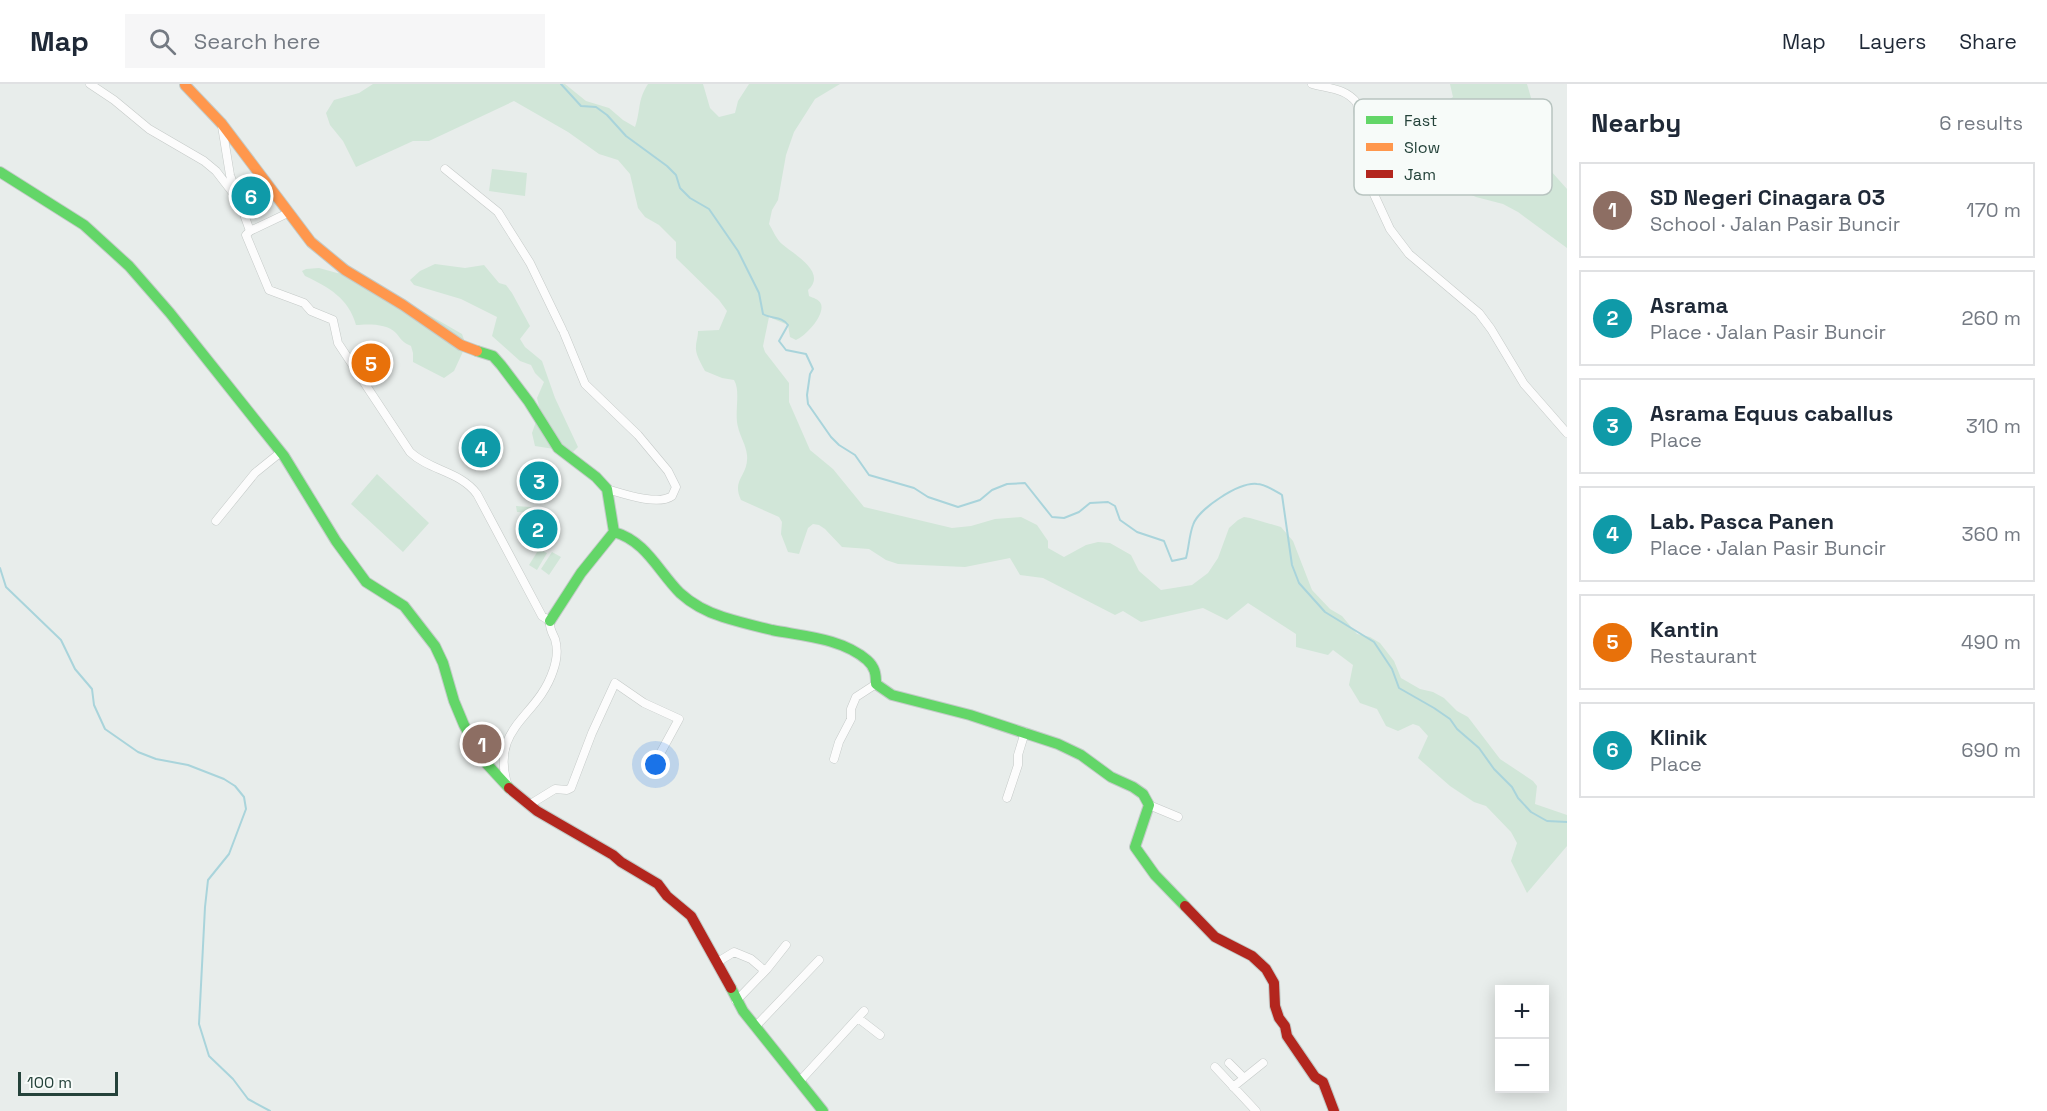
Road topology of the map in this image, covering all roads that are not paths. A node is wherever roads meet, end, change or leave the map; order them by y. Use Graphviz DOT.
graph roads {
  1 [pos="90,84"];
  2 [pos="1312,84"];
  3 [pos="184,86"];
  4 [pos="1354,100"];
  5 [pos="222,124"];
  6 [pos="446,169"];
  7 [pos="0,172"];
  8 [pos="1374,195"];
  9 [pos="240,202"];
  10 [pos="288,213"];
  11 [pos="250,231"];
  12 [pos="1567,433"];
  13 [pos="281,452"];
  14 [pos="607,489"];
  15 [pos="216,521"];
  16 [pos="614,532"];
  17 [pos="550,621"];
  18 [pos="876,684"];
  19 [pos="1025,732"];
  20 [pos="661,752"];
  21 [pos="834,759"];
  22 [pos="508,789"];
  23 [pos="1006,798"];
  24 [pos="1149,805"];
  25 [pos="529,806"];
  26 [pos="1178,817"];
  27 [pos="786,945"];
  28 [pos="819,960"];
  29 [pos="717,963"];
  30 [pos="765,970"];
  31 [pos="736,1001"];
  32 [pos="755,1027"];
  33 [pos="880,1035"];
  34 [pos="1229,1063"];
  35 [pos="1263,1063"];
  36 [pos="1215,1067"];
  37 [pos="1244,1078"];
  38 [pos="799,1082"];
  39 [pos="1233,1087"];
  40 [pos="823,1111"];
  41 [pos="1256,1111"];
  42 [pos="1334,1111"];
  1 -- 9 [label="street"];
  2 -- 4 [label="street"];
  3 -- 5 [label="street"];
  5 -- 9 [label="street"];
  5 -- 10 [label="street"];
  6 -- 14 [label="street"];
  7 -- 13 [label="street"];
  8 -- 12 [label="street"];
  9 -- 11 [label="street"];
  10 -- 11 [label="street"];
  10 -- 14 [label="street"];
  11 -- 17 [label="street"];
  13 -- 15 [label="street"];
  13 -- 22 [label="street"];
  14 -- 16 [label="street"];
  16 -- 17 [label="street"];
  16 -- 18 [label="street"];
  17 -- 22 [label="street"];
  18 -- 19 [label="street"];
  18 -- 21 [label="street"];
  19 -- 23 [label="street"];
  19 -- 24 [label="street"];
  20 -- 25 [label="street"];
  22 -- 25 [label="street"];
  24 -- 26 [label="street"];
  24 -- 42 [label="street"];
  25 -- 29 [label="street"];
  27 -- 30 [label="street"];
  28 -- 32 [label="street"];
  29 -- 30 [label="street"];
  29 -- 31 [label="street"];
  30 -- 31 [label="street"];
  31 -- 32 [label="street"];
  32 -- 38 [label="street"];
  33 -- 38 [label="street"];
  34 -- 37 [label="street"];
  35 -- 37 [label="street"];
  36 -- 39 [label="street"];
  37 -- 39 [label="street"];
  38 -- 40 [label="street"];
  39 -- 41 [label="street"];
}
